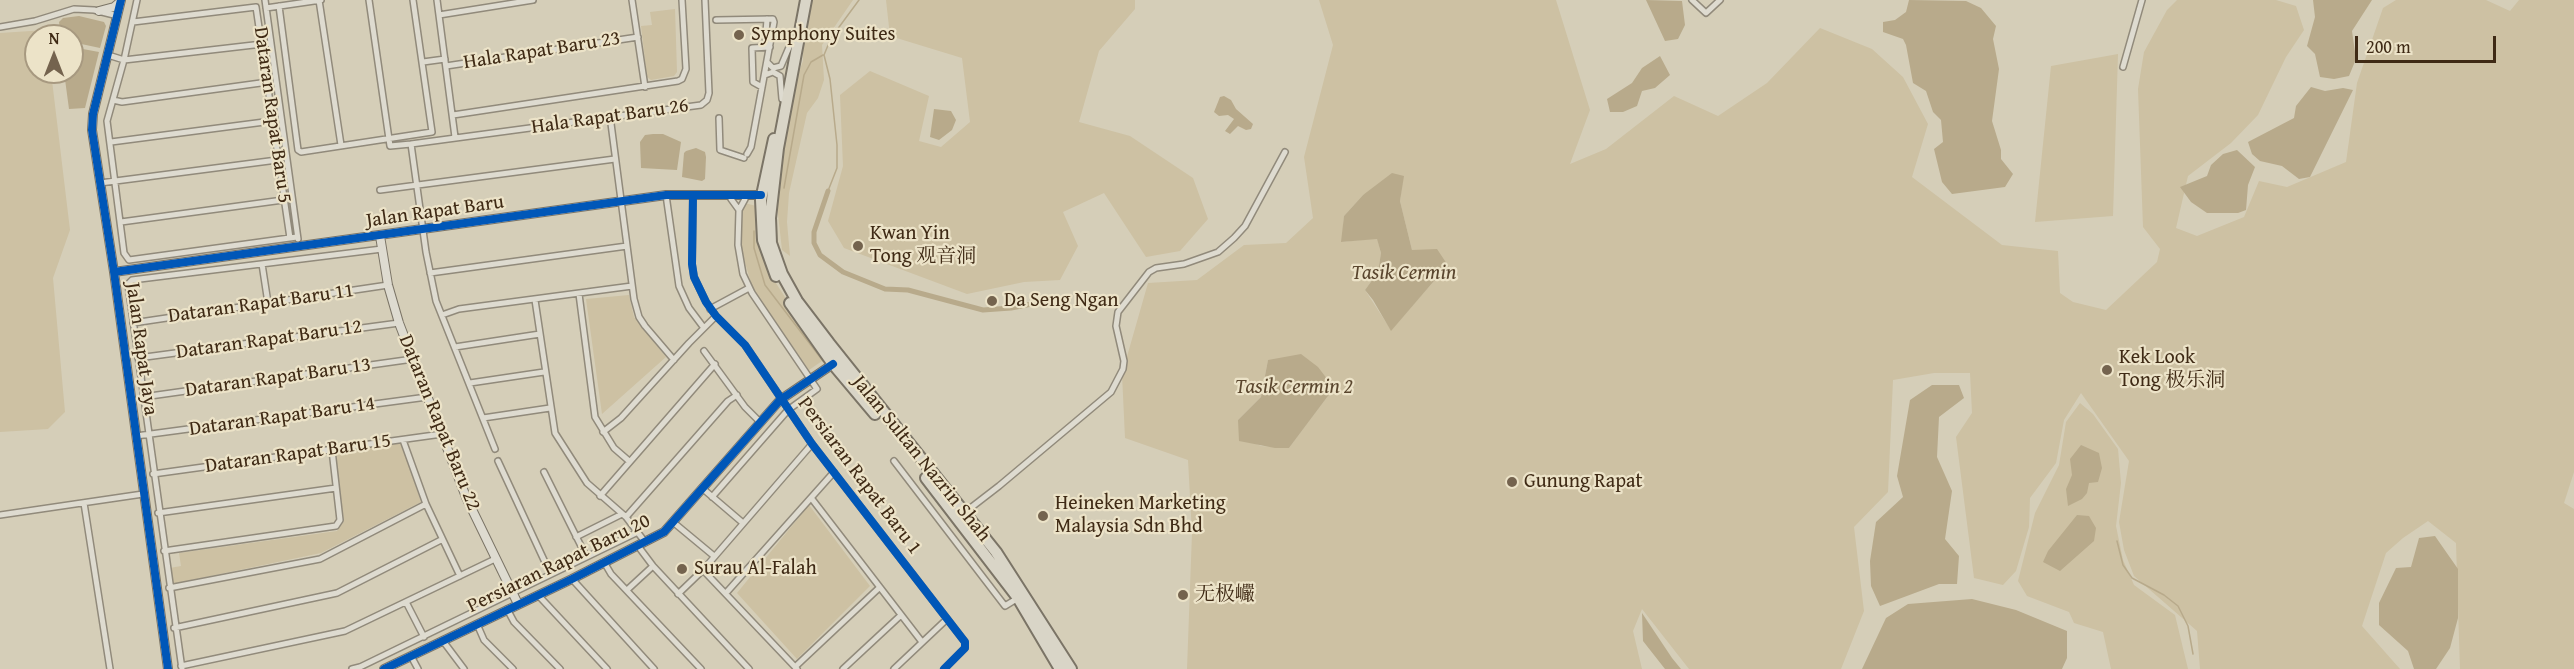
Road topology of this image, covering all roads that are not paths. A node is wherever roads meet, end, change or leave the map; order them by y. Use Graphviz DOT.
graph roads {
  1 [pos="137,0"];
  2 [pos="265,0"];
  3 [pos="320,0"];
  4 [pos="369,0"];
  5 [pos="413,0"];
  6 [pos="437,0"];
  7 [pos="527,0"];
  8 [pos="533,0"];
  9 [pos="633,0"];
  10 [pos="682,0"];
  11 [pos="705,0"];
  12 [pos="799,0"];
  13 [pos="806,0"];
  14 [pos="1692,0"];
  15 [pos="1720,0"];
  16 [pos="2142,0"];
  17 [pos="121,1"];
  18 [pos="279,6"];
  19 [pos="266,8"];
  20 [pos="99,11"];
  21 [pos="439,15"];
  22 [pos="118,16"];
  23 [pos="716,20"];
  24 [pos="134,22"];
  25 [pos="0,27"];
  26 [pos="638,37"];
  27 [pos="271,43"];
  28 [pos="261,44"];
  29 [pos="790,45"];
  30 [pos="767,47"];
  31 [pos="108,55"];
  32 [pos="124,60"];
  33 [pos="423,62"];
  34 [pos="445,62"];
  35 [pos="767,62"];
  36 [pos="2123,67"];
  37 [pos="765,75"];
  38 [pos="275,81"];
  39 [pos="266,82"];
  40 [pos="645,87"];
  41 [pos="762,87"];
  42 [pos="782,99"];
  43 [pos="113,100"];
  44 [pos="453,115"];
  45 [pos="610,116"];
  46 [pos="719,118"];
  47 [pos="272,121"];
  48 [pos="455,137"];
  49 [pos="388,138"];
  50 [pos="111,142"];
  51 [pos="411,144"];
  52 [pos="341,146"];
  53 [pos="778,148"];
  54 [pos="1285,152"];
  55 [pos="615,159"];
  56 [pos="278,160"];
  57 [pos="116,182"];
  58 [pos="100,183"];
  59 [pos="415,185"];
  60 [pos="380,190"];
  61 [pos="666,195"];
  62 [pos="693,195"];
  63 [pos="706,195"];
  64 [pos="763,198"];
  65 [pos="731,199"];
  66 [pos="745,199"];
  67 [pos="283,200"];
  68 [pos="621,202"];
  69 [pos="739,210"];
  70 [pos="770,218"];
  71 [pos="121,222"];
  72 [pos="422,230"];
  73 [pos="380,236"];
  74 [pos="297,237"];
  75 [pos="290,238"];
  76 [pos="299,246"];
  77 [pos="627,246"];
  78 [pos="382,249"];
  79 [pos="262,264"];
  80 [pos="114,272"];
  81 [pos="430,273"];
  82 [pos="388,285"];
  83 [pos="632,286"];
  84 [pos="749,288"];
  85 [pos="579,294"];
  86 [pos="535,300"];
  87 [pos="268,303"];
  88 [pos="710,309"];
  89 [pos="442,315"];
  90 [pos="716,316"];
  91 [pos="399,322"];
  92 [pos="134,323"];
  93 [pos="704,328"];
  94 [pos="540,334"];
  95 [pos="829,343"];
  96 [pos="455,347"];
  97 [pos="704,351"];
  98 [pos="138,358"];
  99 [pos="413,359"];
  100 [pos="674,360"];
  101 [pos="715,364"];
  102 [pos="833,364"];
  103 [pos="544,372"];
  104 [pos="852,373"];
  105 [pos="811,380"];
  106 [pos="470,383"];
  107 [pos="737,395"];
  108 [pos="143,397"];
  109 [pos="427,397"];
  110 [pos="781,400"];
  111 [pos="550,408"];
  112 [pos="788,410"];
  113 [pos="483,418"];
  114 [pos="760,422"];
  115 [pos="603,432"];
  116 [pos="442,434"];
  117 [pos="147,435"];
  118 [pos="136,436"];
  119 [pos="403,440"];
  120 [pos="812,444"];
  121 [pos="495,449"];
  122 [pos="332,450"];
  123 [pos="498,461"];
  124 [pos="629,461"];
  125 [pos="894,461"];
  126 [pos="544,472"];
  127 [pos="834,472"];
  128 [pos="153,474"];
  129 [pos="336,488"];
  130 [pos="702,488"];
  131 [pos="143,494"];
  132 [pos="600,496"];
  133 [pos="712,497"];
  134 [pos="812,499"];
  135 [pos="943,501"];
  136 [pos="84,503"];
  137 [pos="426,504"];
  138 [pos="932,510"];
  139 [pos="158,513"];
  140 [pos="964,513"];
  141 [pos="0,515"];
  142 [pos="624,516"];
  143 [pos="673,522"];
  144 [pos="742,523"];
  145 [pos="638,532"];
  146 [pos="576,537"];
  147 [pos="441,540"];
  148 [pos="641,544"];
  149 [pos="164,551"];
  150 [pos="586,556"];
  151 [pos="714,556"];
  152 [pos="495,558"];
  153 [pos="604,562"];
  154 [pos="653,566"];
  155 [pos="703,570"];
  156 [pos="550,573"];
  157 [pos="460,576"];
  158 [pos="572,579"];
  159 [pos="169,588"];
  160 [pos="879,588"];
  161 [pos="627,590"];
  162 [pos="512,593"];
  163 [pos="726,593"];
  164 [pos="678,594"];
  165 [pos="538,595"];
  166 [pos="1018,598"];
  167 [pos="406,602"];
  168 [pos="518,604"];
  169 [pos="507,609"];
  170 [pos="900,616"];
  171 [pos="947,620"];
  172 [pos="477,624"];
  173 [pos="174,628"];
  174 [pos="424,637"];
  175 [pos="442,641"];
  176 [pos="922,642"];
  177 [pos="411,656"];
  178 [pos="181,668"];
  179 [pos="796,668"];
  180 [pos="110,669"];
  181 [pos="168,669"];
  182 [pos="352,669"];
  183 [pos="384,669"];
  184 [pos="418,669"];
  185 [pos="464,669"];
  186 [pos="513,669"];
  187 [pos="560,669"];
  188 [pos="607,669"];
  189 [pos="654,669"];
  190 [pos="701,669"];
  191 [pos="749,669"];
  192 [pos="843,669"];
  193 [pos="894,669"];
  194 [pos="944,669"];
  195 [pos="1060,669"];
  196 [pos="1071,669"];
  1 -- 24 [label="street"];
  2 -- 19 [label="street"];
  3 -- 18 [label="street"];
  3 -- 52 [label="street"];
  4 -- 49 [label="street"];
  5 -- 33 [label="street"];
  6 -- 21 [label="street"];
  7 -- 8 [label="street"];
  7 -- 21 [label="street"];
  9 -- 26 [label="street"];
  10 -- 40 [label="street"];
  11 -- 45 [label="street, Hala Rapat Baru 26"];
  12 -- 29 [label="highway, Jalan Sultan Nazrin Shah"];
  13 -- 53 [label="highway, Jalan Sultan Nazrin Shah"];
  14 -- 15 [label="street"];
  16 -- 36 [label="street"];
  17 -- 20 [label="street"];
  17 -- 22 [label="street, Jalan Rapat Jaya"];
  18 -- 19 [label="street"];
  18 -- 52 [label="street"];
  19 -- 27 [label="street"];
  20 -- 22 [label="street"];
  20 -- 25 [label="street"];
  21 -- 34 [label="street"];
  22 -- 31 [label="street, Jalan Rapat Jaya"];
  23 -- 30 [label="street"];
  24 -- 28 [label="street, Dataran Rapat Baru 5"];
  24 -- 32 [label="street"];
  26 -- 34 [label="street, Hala Rapat Baru 23"];
  26 -- 40 [label="street"];
  27 -- 28 [label="street"];
  27 -- 38 [label="street"];
  28 -- 32 [label="street"];
  28 -- 39 [label="street, Dataran Rapat Baru 5"];
  29 -- 35 [label="street"];
  29 -- 42 [label="highway, Jalan Sultan Nazrin Shah"];
  30 -- 35 [label="street"];
  30 -- 41 [label="street"];
  31 -- 32 [label="street"];
  31 -- 58 [label="street, Jalan Rapat Jaya"];
  32 -- 43 [label="street"];
  33 -- 34 [label="street, Hala Rapat Baru 23"];
  33 -- 49 [label="street"];
  34 -- 44 [label="street"];
  35 -- 37 [label="street"];
  37 -- 41 [label="street"];
  37 -- 42 [label="street"];
  38 -- 39 [label="street"];
  38 -- 74 [label="street"];
  39 -- 43 [label="street"];
  39 -- 47 [label="street, Dataran Rapat Baru 5"];
  40 -- 44 [label="street"];
  41 -- 46 [label="street"];
  42 -- 64 [label="highway, Jalan Sultan Nazrin Shah"];
  43 -- 50 [label="street"];
  44 -- 48 [label="street"];
  45 -- 48 [label="street, Hala Rapat Baru 26"];
  45 -- 55 [label="street"];
  47 -- 50 [label="street"];
  47 -- 56 [label="street, Dataran Rapat Baru 5"];
  48 -- 51 [label="street, Hala Rapat Baru 26"];
  49 -- 51 [label="street"];
  49 -- 52 [label="street"];
  50 -- 57 [label="street"];
  51 -- 59 [label="street"];
  53 -- 64 [label="highway"];
  53 -- 70 [label="highway, Jalan Sultan Nazrin Shah"];
  54 -- 140 [label="street"];
  55 -- 59 [label="street"];
  55 -- 68 [label="street"];
  56 -- 57 [label="street"];
  56 -- 67 [label="street, Dataran Rapat Baru 5"];
  57 -- 58 [label="street"];
  57 -- 71 [label="street"];
  58 -- 80 [label="street, Jalan Rapat Jaya"];
  59 -- 60 [label="street"];
  59 -- 72 [label="street"];
  61 -- 62 [label="street, Jalan Rapat Baru"];
  61 -- 68 [label="street, Jalan Rapat Baru"];
  61 -- 93 [label="street"];
  62 -- 63 [label="street, Jalan Rapat Baru"];
  62 -- 88 [label="street, Persiaran Rapat Baru 1"];
  63 -- 64 [label="street, Jalan Rapat Baru"];
  63 -- 65 [label="street"];
  64 -- 66 [label="street"];
  64 -- 70 [label="highway"];
  64 -- 102 [label="highway, Jalan Sultan Nazrin Shah"];
  65 -- 66 [label="street"];
  65 -- 69 [label="street"];
  66 -- 69 [label="street"];
  67 -- 71 [label="street"];
  67 -- 75 [label="street, Dataran Rapat Baru 5"];
  68 -- 72 [label="street, Jalan Rapat Baru"];
  68 -- 77 [label="street"];
  69 -- 84 [label="street"];
  70 -- 95 [label="highway, Jalan Sultan Nazrin Shah"];
  71 -- 75 [label="street"];
  72 -- 73 [label="street, Jalan Rapat Baru"];
  72 -- 81 [label="street"];
  73 -- 76 [label="street, Jalan Rapat Baru"];
  73 -- 78 [label="street, Dataran Rapat Baru 22"];
  74 -- 75 [label="street"];
  74 -- 76 [label="street"];
  76 -- 80 [label="street, Jalan Rapat Baru"];
  77 -- 81 [label="street"];
  77 -- 83 [label="street"];
  78 -- 79 [label="street"];
  78 -- 82 [label="street, Dataran Rapat Baru 22"];
  79 -- 87 [label="street"];
  79 -- 92 [label="street"];
  80 -- 118 [label="street, Jalan Rapat Jaya"];
  81 -- 89 [label="street"];
  82 -- 87 [label="street, Dataran Rapat Baru 11"];
  82 -- 91 [label="street, Dataran Rapat Baru 22"];
  83 -- 85 [label="street"];
  83 -- 100 [label="street"];
  84 -- 88 [label="street"];
  84 -- 105 [label="street"];
  85 -- 86 [label="street"];
  85 -- 115 [label="street"];
  86 -- 89 [label="street"];
  86 -- 94 [label="street"];
  87 -- 92 [label="street, Dataran Rapat Baru 11"];
  88 -- 90 [label="street, Persiaran Rapat Baru 1"];
  89 -- 96 [label="street"];
  90 -- 93 [label="street"];
  90 -- 110 [label="street, Persiaran Rapat Baru 1"];
  91 -- 98 [label="street, Dataran Rapat Baru 12"];
  91 -- 99 [label="street, Dataran Rapat Baru 22"];
  92 -- 98 [label="street"];
  93 -- 100 [label="street"];
  94 -- 96 [label="street"];
  94 -- 103 [label="street"];
  95 -- 102 [label="highway"];
  95 -- 104 [label="highway, Jalan Sultan Nazrin Shah"];
  96 -- 106 [label="street"];
  97 -- 101 [label="street"];
  98 -- 108 [label="street"];
  99 -- 108 [label="street, Dataran Rapat Baru 13"];
  99 -- 109 [label="street, Dataran Rapat Baru 22"];
  100 -- 115 [label="street"];
  101 -- 107 [label="street"];
  101 -- 124 [label="street"];
  102 -- 104 [label="highway"];
  102 -- 105 [label="street, Persiaran Rapat Baru 20"];
  102 -- 135 [label="highway, Jalan Sultan Nazrin Shah"];
  103 -- 106 [label="street"];
  103 -- 111 [label="street"];
  104 -- 140 [label="highway, Jalan Sultan Nazrin Shah"];
  105 -- 110 [label="street, Persiaran Rapat Baru 20"];
  105 -- 112 [label="street"];
  106 -- 113 [label="street"];
  107 -- 114 [label="street"];
  107 -- 142 [label="street"];
  108 -- 117 [label="street"];
  109 -- 116 [label="street, Dataran Rapat Baru 22"];
  109 -- 117 [label="street, Dataran Rapat Baru 14"];
  110 -- 112 [label="street, Persiaran Rapat Baru 1"];
  110 -- 114 [label="street, Persiaran Rapat Baru 20"];
  111 -- 113 [label="street"];
  111 -- 132 [label="street"];
  112 -- 120 [label="street, Persiaran Rapat Baru 1"];
  112 -- 133 [label="street"];
  113 -- 121 [label="street"];
  114 -- 130 [label="street, Persiaran Rapat Baru 20"];
  115 -- 124 [label="street"];
  116 -- 119 [label="street, Dataran Rapat Baru 15"];
  116 -- 152 [label="street, Dataran Rapat Baru 22"];
  117 -- 118 [label="street, Dataran Rapat Baru 14"];
  117 -- 128 [label="street"];
  118 -- 131 [label="street, Jalan Rapat Jaya"];
  119 -- 122 [label="street, Dataran Rapat Baru 15"];
  119 -- 137 [label="street"];
  120 -- 127 [label="street, Persiaran Rapat Baru 1"];
  120 -- 144 [label="street"];
  122 -- 128 [label="street, Dataran Rapat Baru 15"];
  122 -- 129 [label="street"];
  123 -- 156 [label="street"];
  124 -- 132 [label="street"];
  125 -- 138 [label="street"];
  126 -- 146 [label="street"];
  127 -- 134 [label="street"];
  127 -- 171 [label="street, Persiaran Rapat Baru 1"];
  128 -- 139 [label="street"];
  129 -- 139 [label="street"];
  129 -- 149 [label="street"];
  130 -- 133 [label="street"];
  130 -- 143 [label="street, Persiaran Rapat Baru 20"];
  131 -- 136 [label="street"];
  131 -- 181 [label="street, Jalan Rapat Jaya"];
  132 -- 142 [label="street"];
  133 -- 144 [label="street"];
  134 -- 160 [label="street"];
  134 -- 163 [label="street"];
  135 -- 138 [label="street"];
  135 -- 166 [label="highway, Jalan Sultan Nazrin Shah"];
  136 -- 141 [label="street"];
  136 -- 180 [label="street"];
  137 -- 147 [label="street"];
  137 -- 159 [label="street"];
  138 -- 166 [label="street"];
  139 -- 149 [label="street"];
  140 -- 196 [label="highway, Jalan Sultan Nazrin Shah"];
  142 -- 145 [label="street"];
  142 -- 146 [label="street"];
  143 -- 148 [label="street, Persiaran Rapat Baru 20"];
  143 -- 151 [label="street"];
  144 -- 151 [label="street"];
  145 -- 148 [label="street"];
  145 -- 150 [label="street"];
  146 -- 150 [label="street"];
  147 -- 157 [label="street"];
  147 -- 173 [label="street"];
  148 -- 153 [label="street, Persiaran Rapat Baru 20"];
  148 -- 154 [label="street"];
  149 -- 159 [label="street"];
  150 -- 156 [label="street"];
  151 -- 155 [label="street"];
  152 -- 157 [label="street"];
  152 -- 162 [label="street, Dataran Rapat Baru 22"];
  153 -- 158 [label="street, Persiaran Rapat Baru 20"];
  153 -- 161 [label="street"];
  154 -- 161 [label="street"];
  154 -- 164 [label="street"];
  155 -- 163 [label="street"];
  155 -- 164 [label="street"];
  156 -- 162 [label="street"];
  157 -- 167 [label="street"];
  158 -- 165 [label="street, Persiaran Rapat Baru 20"];
  158 -- 189 [label="street"];
  159 -- 173 [label="street"];
  160 -- 170 [label="street"];
  160 -- 179 [label="street"];
  161 -- 190 [label="street"];
  162 -- 168 [label="street, Dataran Rapat Baru 22"];
  162 -- 174 [label="street"];
  163 -- 179 [label="street"];
  164 -- 191 [label="street"];
  165 -- 168 [label="street, Persiaran Rapat Baru 20"];
  165 -- 188 [label="street"];
  166 -- 195 [label="highway, Jalan Sultan Nazrin Shah"];
  167 -- 174 [label="street"];
  167 -- 178 [label="street"];
  168 -- 169 [label="street, Persiaran Rapat Baru 20"];
  169 -- 172 [label="street, Persiaran Rapat Baru 20"];
  169 -- 187 [label="street"];
  170 -- 176 [label="street"];
  170 -- 192 [label="street"];
  171 -- 176 [label="street"];
  171 -- 194 [label="street, Persiaran Rapat Baru 1"];
  172 -- 175 [label="street, Persiaran Rapat Baru 20"];
  172 -- 186 [label="street"];
  173 -- 178 [label="street"];
  174 -- 182 [label="street"];
  175 -- 177 [label="street, Persiaran Rapat Baru 20"];
  175 -- 185 [label="street"];
  176 -- 193 [label="street"];
  177 -- 183 [label="street, Persiaran Rapat Baru 20"];
  177 -- 184 [label="street"];
}
